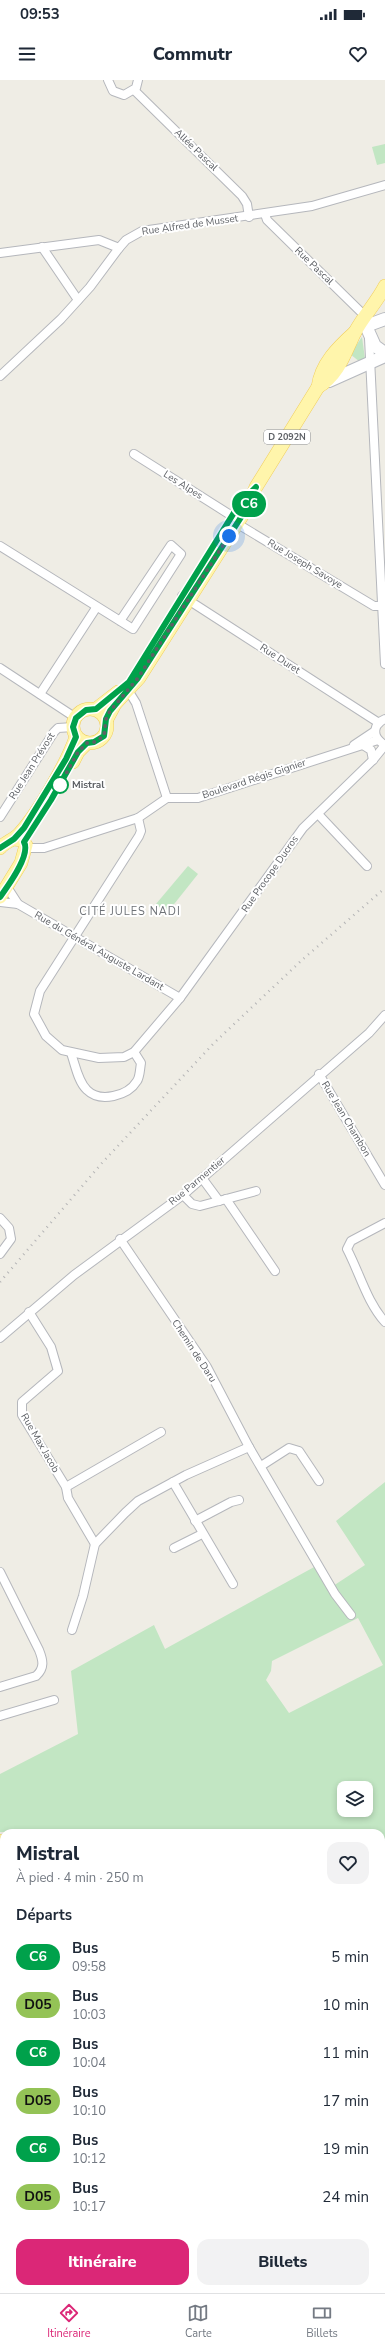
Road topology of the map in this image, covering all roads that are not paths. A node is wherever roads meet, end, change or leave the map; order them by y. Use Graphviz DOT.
graph roads {
  1 [pos="108,80"];
  2 [pos="138,80"];
  3 [pos="134,90"];
  4 [pos="385,185"];
  5 [pos="265,214"];
  6 [pos="248,217"];
  7 [pos="42,247"];
  8 [pos="119,248"];
  9 [pos="0,253"];
  10 [pos="385,274"];
  11 [pos="385,286"];
  12 [pos="78,300"];
  13 [pos="385,319"];
  14 [pos="363,326"];
  15 [pos="385,354"];
  16 [pos="370,362"];
  17 [pos="0,376"];
  18 [pos="323,384"];
  19 [pos="134,454"];
  20 [pos="235,519"];
  21 [pos="0,546"];
  22 [pos="185,598"];
  23 [pos="383,606"];
  24 [pos="96,608"];
  25 [pos="120,620"];
  26 [pos="385,664"];
  27 [pos="0,668"];
  28 [pos="127,688"];
  29 [pos="40,694"];
  30 [pos="96,709"];
  31 [pos="106,719"];
  32 [pos="382,721"];
  33 [pos="78,731"];
  34 [pos="375,731"];
  35 [pos="383,743"];
  36 [pos="363,745"];
  37 [pos="347,749"];
  38 [pos="373,760"];
  39 [pos="167,798"];
  40 [pos="318,814"];
  41 [pos="0,818"];
  42 [pos="138,818"];
  43 [pos="24,845"];
  44 [pos="0,848"];
  45 [pos="367,866"];
  46 [pos="4,892"];
  47 [pos="0,902"];
  48 [pos="18,904"];
  49 [pos="76,937"];
  50 [pos="180,998"];
  51 [pos="385,1015"];
  52 [pos="134,1052"];
  53 [pos="71,1053"];
  54 [pos="319,1074"];
  55 [pos="202,1178"];
  56 [pos="385,1185"];
  57 [pos="256,1191"];
  58 [pos="183,1194"];
  59 [pos="223,1200"];
  60 [pos="0,1218"];
  61 [pos="385,1223"];
  62 [pos="120,1239"];
  63 [pos="0,1254"];
  64 [pos="275,1271"];
  65 [pos="29,1312"];
  66 [pos="385,1322"];
  67 [pos="0,1338"];
  68 [pos="161,1432"];
  69 [pos="249,1447"];
  70 [pos="261,1466"];
  71 [pos="319,1481"];
  72 [pos="173,1482"];
  73 [pos="66,1486"];
  74 [pos="239,1500"];
  75 [pos="195,1521"];
  76 [pos="202,1534"];
  77 [pos="96,1544"];
  78 [pos="174,1548"];
  79 [pos="0,1572"];
  80 [pos="233,1584"];
  81 [pos="351,1615"];
  82 [pos="72,1630"];
  83 [pos="0,1687"];
  84 [pos="54,1700"];
  85 [pos="0,1716"];
  1 -- 3 [label="street"];
  2 -- 3 [label="street"];
  3 -- 6 [label="street, Allée Pascal"];
  4 -- 5 [label="street, Rue Alfred de Musset"];
  5 -- 6 [label="street, Rue Alfred de Musset"];
  5 -- 14 [label="street, Rue Pascal"];
  6 -- 8 [label="street, Rue Alfred de Musset"];
  7 -- 8 [label="street"];
  7 -- 9 [label="street"];
  7 -- 12 [label="street"];
  8 -- 12 [label="street, Rue Alfred de Musset"];
  10 -- 14 [label="main road, D 2092N"];
  11 -- 14 [label="main road, D 2092N"];
  12 -- 17 [label="street, Rue Alfred de Musset"];
  13 -- 14 [label="main road"];
  14 -- 15 [label="main road"];
  14 -- 16 [label="street"];
  14 -- 18 [label="main road, D 2092N"];
  15 -- 16 [label="main road"];
  16 -- 18 [label="main road"];
  16 -- 23 [label="street"];
  18 -- 20 [label="main road, D 2092N"];
  19 -- 20 [label="street, Les Alpes"];
  20 -- 22 [label="main road, D 2092N"];
  20 -- 23 [label="street, Rue Joseph Savoye"];
  21 -- 24 [label="street"];
  22 -- 28 [label="main road, D 2092N"];
  22 -- 32 [label="street, Rue Duret"];
  23 -- 26 [label="street"];
  24 -- 25 [label="street"];
  24 -- 29 [label="street"];
  25 -- 25 [label="street"];
  27 -- 29 [label="street"];
  28 -- 30 [label="main road, D 2092N"];
  28 -- 31 [label="main road, D 2092N"];
  28 -- 39 [label="street"];
  29 -- 33 [label="street"];
  30 -- 31 [label="main road"];
  30 -- 33 [label="main road"];
  31 -- 33 [label="main road"];
  32 -- 34 [label="street"];
  33 -- 41 [label="street, Rue Jean Prévost"];
  33 -- 43 [label="main road"];
  34 -- 35 [label="street"];
  34 -- 37 [label="street, Boulevard Régis Gignier"];
  35 -- 36 [label="street, Boulevard Régis Gignier"];
  35 -- 38 [label="street, Rue Procope Ducros"];
  36 -- 37 [label="street, Boulevard Régis Gignier"];
  36 -- 38 [label="street"];
  37 -- 39 [label="street, Boulevard Régis Gignier"];
  38 -- 40 [label="street, Rue Procope Ducros"];
  39 -- 42 [label="street"];
  40 -- 45 [label="street"];
  40 -- 50 [label="street, Rue Procope Ducros"];
  42 -- 43 [label="street"];
  42 -- 49 [label="street"];
  43 -- 44 [label="main road"];
  43 -- 46 [label="main road"];
  46 -- 48 [label="street, Rue du Général Auguste Lardant"];
  47 -- 48 [label="street, Rue du Général Auguste Lardant"];
  48 -- 49 [label="street, Rue du Général Auguste Lardant"];
  49 -- 50 [label="street, Rue du Général Auguste Lardant"];
  49 -- 53 [label="street"];
  50 -- 52 [label="street, Rue Procope Ducros"];
  51 -- 54 [label="street, Rue Parmentier"];
  52 -- 53 [label="street"];
  52 -- 53 [label="street"];
  54 -- 55 [label="street, Rue Parmentier"];
  54 -- 56 [label="street, Rue Jean Chambon"];
  55 -- 58 [label="street, Rue Parmentier"];
  55 -- 59 [label="street"];
  57 -- 59 [label="street"];
  58 -- 59 [label="street"];
  58 -- 62 [label="street, Rue Parmentier"];
  59 -- 64 [label="street"];
  60 -- 63 [label="street"];
  61 -- 66 [label="street"];
  62 -- 65 [label="street, Rue Parmentier"];
  62 -- 69 [label="street, Chemin de Daru"];
  65 -- 67 [label="street, Rue Parmentier"];
  65 -- 73 [label="street, Rue Max Jacob"];
  68 -- 73 [label="street"];
  69 -- 70 [label="street, Chemin de Daru"];
  69 -- 72 [label="street"];
  70 -- 71 [label="street"];
  70 -- 81 [label="street, Chemin de Daru"];
  72 -- 75 [label="street"];
  72 -- 77 [label="street"];
  73 -- 77 [label="street"];
  74 -- 75 [label="street"];
  75 -- 76 [label="street"];
  76 -- 78 [label="street"];
  76 -- 80 [label="street"];
  77 -- 82 [label="street"];
  79 -- 83 [label="street"];
  84 -- 85 [label="street"];
}
